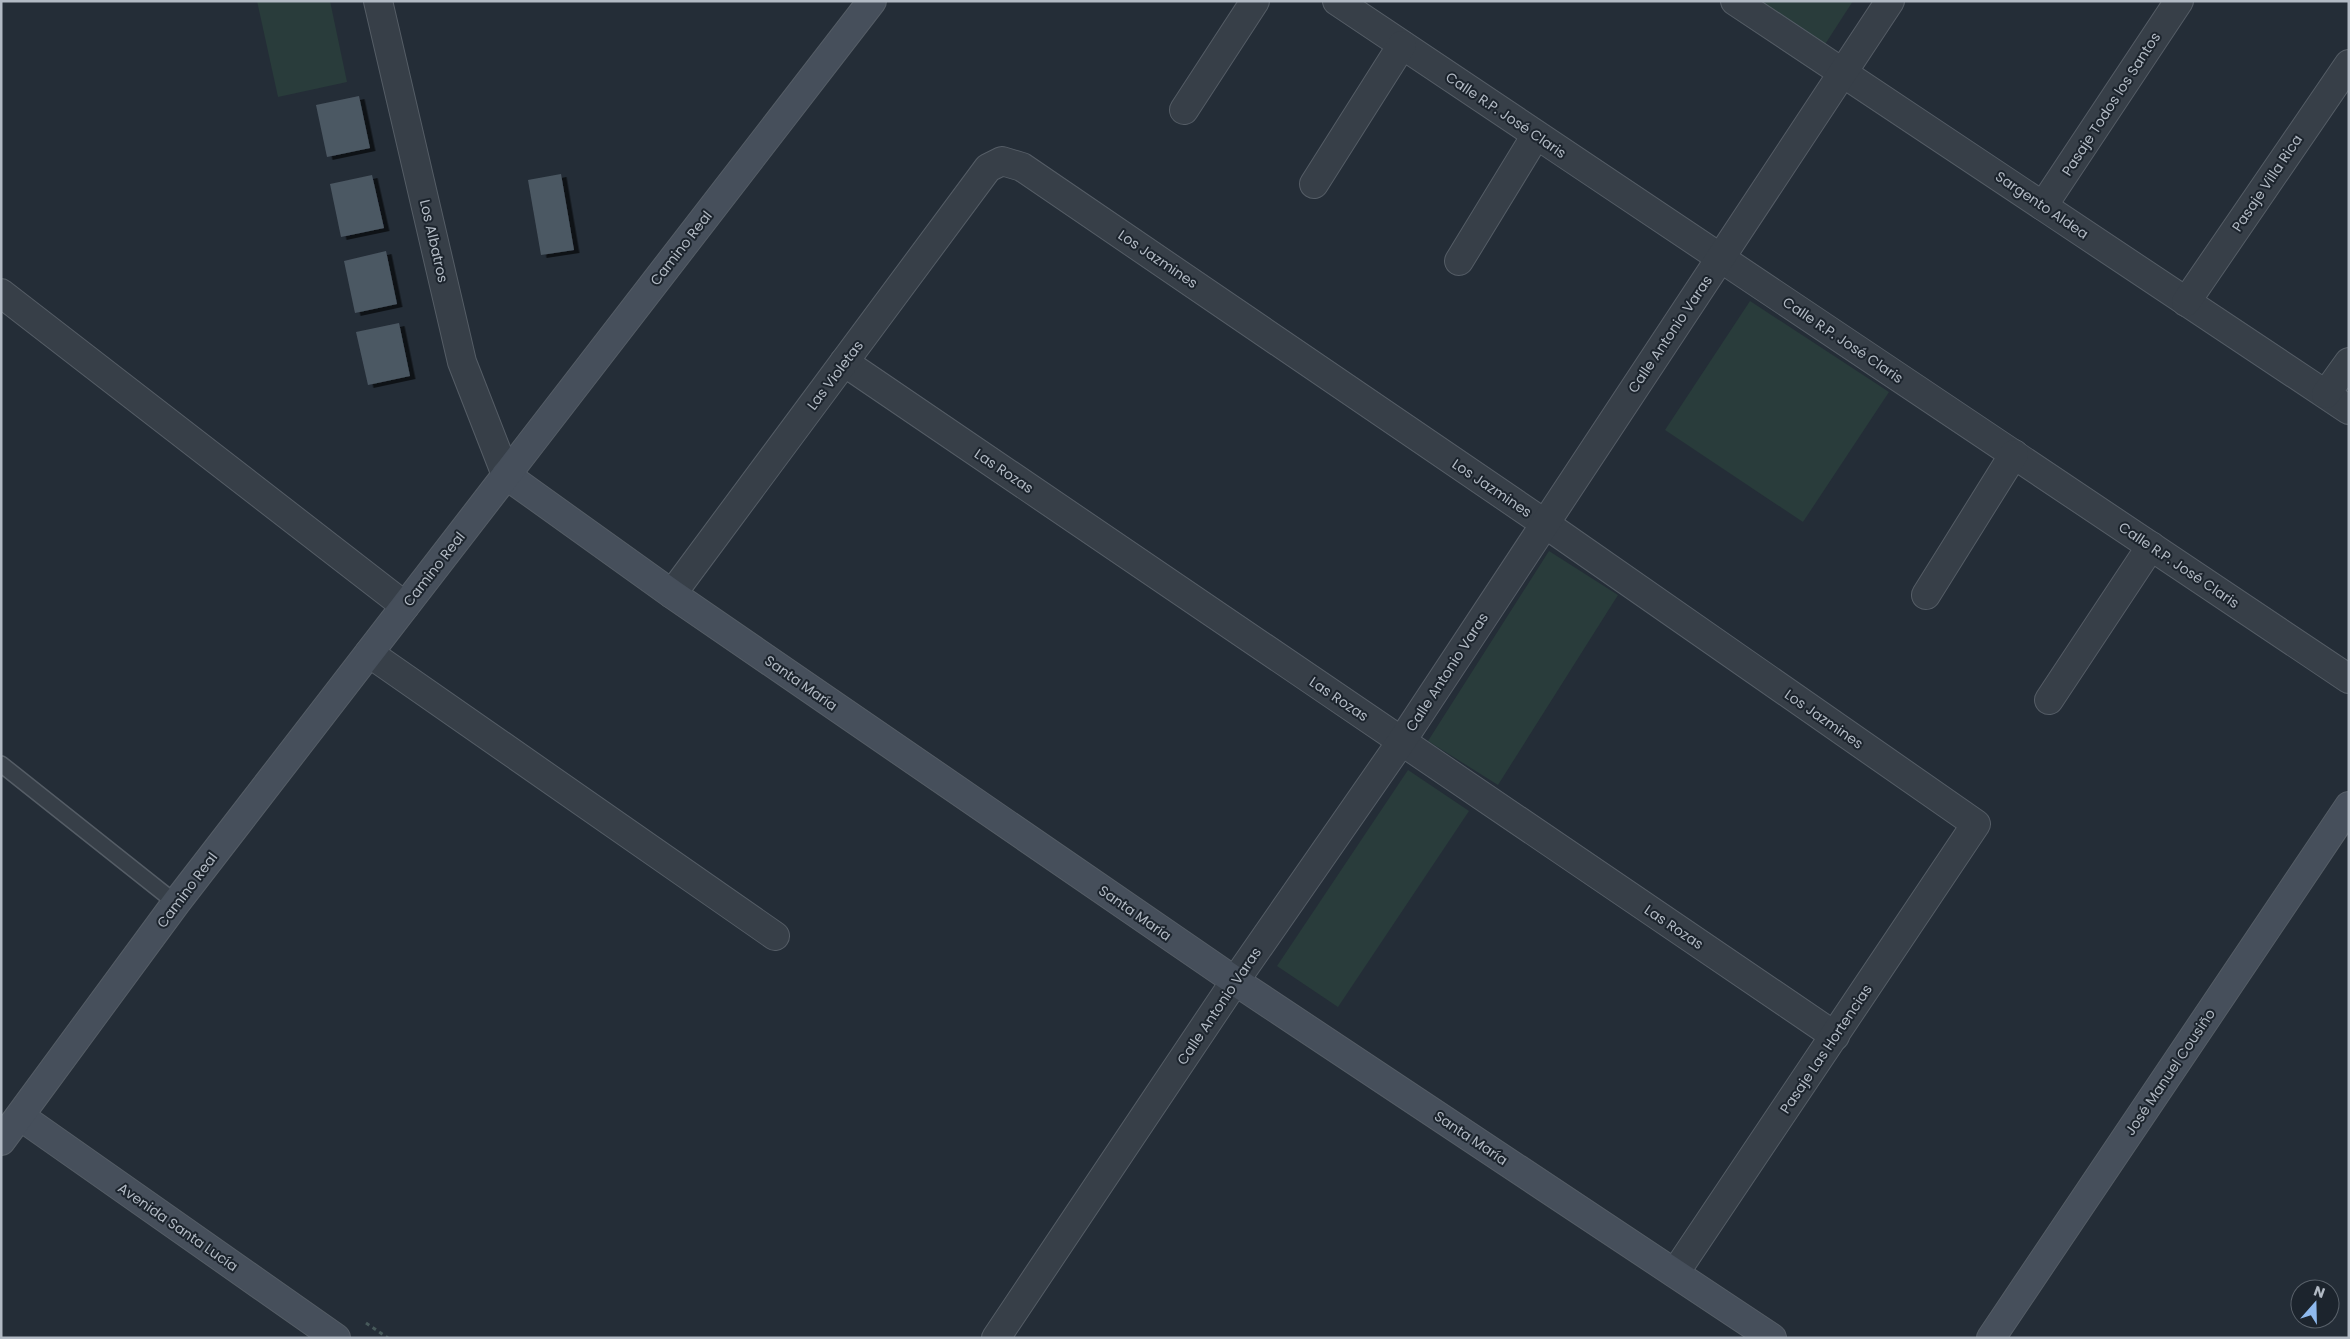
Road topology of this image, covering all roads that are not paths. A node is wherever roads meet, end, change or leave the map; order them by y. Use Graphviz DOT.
graph roads {
  1 [pos="378,1"];
  2 [pos="872,1"];
  3 [pos="1254,1"];
  4 [pos="1337,1"];
  5 [pos="1735,1"];
  6 [pos="1890,1"];
  7 [pos="2179,1"];
  8 [pos="1402,45"];
  9 [pos="2349,64"];
  10 [pos="1842,73"];
  11 [pos="1184,110"];
  12 [pos="1536,135"];
  13 [pos="1002,161"];
  14 [pos="1314,184"];
  15 [pos="2043,206"];
  16 [pos="1720,258"];
  17 [pos="1458,261"];
  18 [pos="1,293"];
  19 [pos="2186,302"];
  20 [pos="844,362"];
  21 [pos="2349,362"];
  22 [pos="2326,394"];
  23 [pos="2349,410"];
  24 [pos="2014,454"];
  25 [pos="506,475"];
  26 [pos="1544,523"];
  27 [pos="2151,546"];
  28 [pos="672,594"];
  29 [pos="1926,595"];
  30 [pos="405,606"];
  31 [pos="368,654"];
  32 [pos="2349,679"];
  33 [pos="2049,700"];
  34 [pos="1401,742"];
  35 [pos="1,764"];
  36 [pos="2349,806"];
  37 [pos="1976,824"];
  38 [pos="176,903"];
  39 [pos="775,936"];
  40 [pos="1235,981"];
  41 [pos="1835,1036"];
  42 [pos="20,1116"];
  43 [pos="1,1141"];
  44 [pos="1675,1273"];
  45 [pos="336,1338"];
  46 [pos="996,1338"];
  47 [pos="1772,1338"];
  48 [pos="1991,1338"];
  1 -- 25 [label="street, Los Albatros"];
  2 -- 25 [label="street, Camino Real"];
  3 -- 11 [label="street"];
  4 -- 8 [label="street, Calle R.P. José Claris"];
  5 -- 10 [label="street, Sargento Aldea"];
  6 -- 10 [label="street, Calle Antonio Varas"];
  7 -- 15 [label="street, Pasaje Todos los Santos"];
  8 -- 12 [label="street, Calle R.P. José Claris"];
  8 -- 14 [label="street"];
  9 -- 19 [label="street, Pasaje Villa Rica"];
  10 -- 15 [label="street, Sargento Aldea"];
  10 -- 16 [label="street, Calle Antonio Varas"];
  12 -- 16 [label="street, Calle R.P. José Claris"];
  12 -- 17 [label="street"];
  13 -- 20 [label="street, Las Violetas"];
  13 -- 26 [label="street, Los Jazmines"];
  15 -- 19 [label="street, Sargento Aldea"];
  16 -- 24 [label="street, Calle R.P. José Claris"];
  16 -- 26 [label="street, Calle Antonio Varas"];
  18 -- 30 [label="street"];
  19 -- 22 [label="street, Sargento Aldea"];
  20 -- 28 [label="street, Las Violetas"];
  20 -- 34 [label="street, Las Rozas"];
  21 -- 22 [label="street"];
  22 -- 23 [label="street, Sargento Aldea"];
  24 -- 27 [label="street, Calle R.P. José Claris"];
  24 -- 29 [label="street"];
  25 -- 28 [label="street, Santa María"];
  25 -- 30 [label="street, Camino Real"];
  26 -- 34 [label="street, Calle Antonio Varas"];
  26 -- 37 [label="street, Los Jazmines"];
  27 -- 32 [label="street, Calle R.P. José Claris"];
  27 -- 33 [label="street"];
  28 -- 40 [label="street, Santa María"];
  30 -- 31 [label="street, Camino Real"];
  31 -- 38 [label="street, Camino Real"];
  31 -- 39 [label="street"];
  34 -- 40 [label="street, Calle Antonio Varas"];
  34 -- 41 [label="street, Las Rozas"];
  35 -- 38 [label="lane"];
  36 -- 48 [label="street, José Manuel Cousiño"];
  37 -- 41 [label="street, Pasaje Las Hortencias"];
  38 -- 42 [label="street, Camino Real"];
  40 -- 44 [label="street, Santa María"];
  40 -- 46 [label="street, Calle Antonio Varas"];
  41 -- 44 [label="street, Pasaje Las Hortencias"];
  42 -- 43 [label="street, Camino Real"];
  42 -- 45 [label="street, Avenida Santa Lucía"];
  44 -- 47 [label="street, Santa María"];
}
